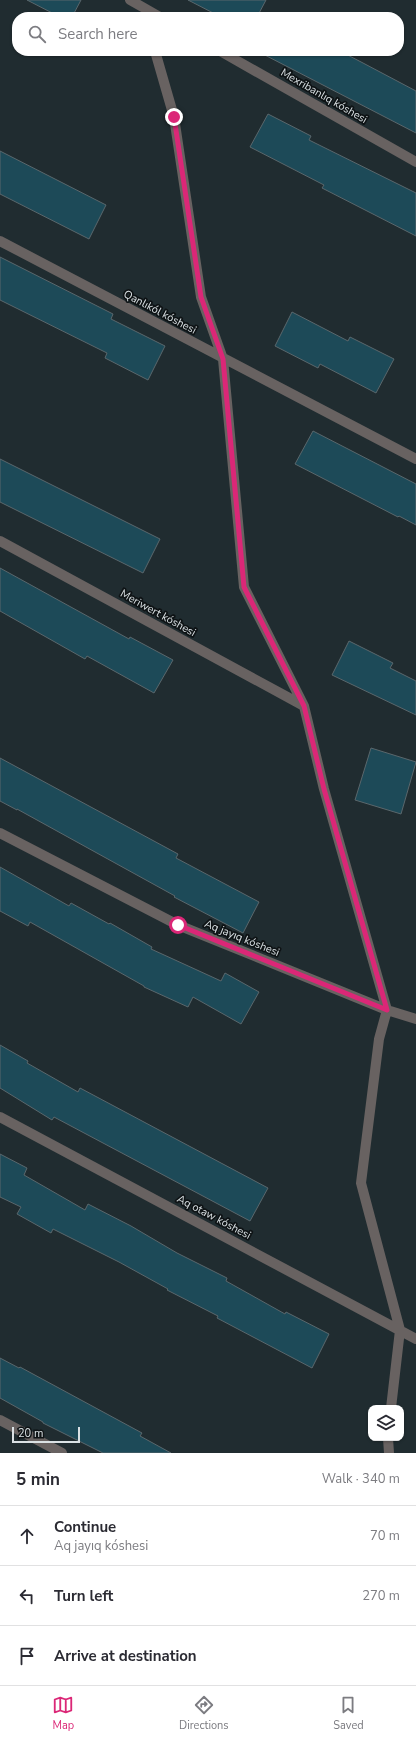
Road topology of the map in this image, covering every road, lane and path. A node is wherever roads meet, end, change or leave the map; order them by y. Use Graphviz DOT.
graph roads {
  1 [pos="130,0"];
  2 [pos="140,3"];
  3 [pos="153,12"];
  4 [pos="156,56"];
  5 [pos="229,56"];
  6 [pos="416,162"];
  7 [pos="0,241"];
  8 [pos="223,359"];
  9 [pos="416,459"];
  10 [pos="0,541"];
  11 [pos="304,706"];
  12 [pos="0,833"];
  13 [pos="387,1010"];
  14 [pos="416,1019"];
  15 [pos="0,1117"];
  16 [pos="400,1330"];
  17 [pos="416,1339"];
  18 [pos="391,1405"];
  19 [pos="0,1420"];
  20 [pos="388,1441"];
  21 [pos="62,1453"];
  22 [pos="389,1453"];
  1 -- 2 [label="street"];
  2 -- 3 [label="street"];
  4 -- 8 [label="street"];
  5 -- 6 [label="street, Mexribanlıq kóshesi"];
  7 -- 8 [label="street, Qanlıkól kóshesi"];
  8 -- 9 [label="street, Qanlıkól kóshesi"];
  8 -- 11 [label="street"];
  10 -- 11 [label="street, Meriwert kóshesi"];
  11 -- 13 [label="street"];
  12 -- 13 [label="street, Aq jayıq kóshesi"];
  13 -- 14 [label="street, Aq jayıq kóshesi"];
  13 -- 16 [label="street"];
  15 -- 16 [label="street, Aq otaw kóshesi"];
  16 -- 17 [label="street, Aq otaw kóshesi"];
  16 -- 18 [label="street"];
  19 -- 21 [label="street"];
  20 -- 22 [label="street"];
}
